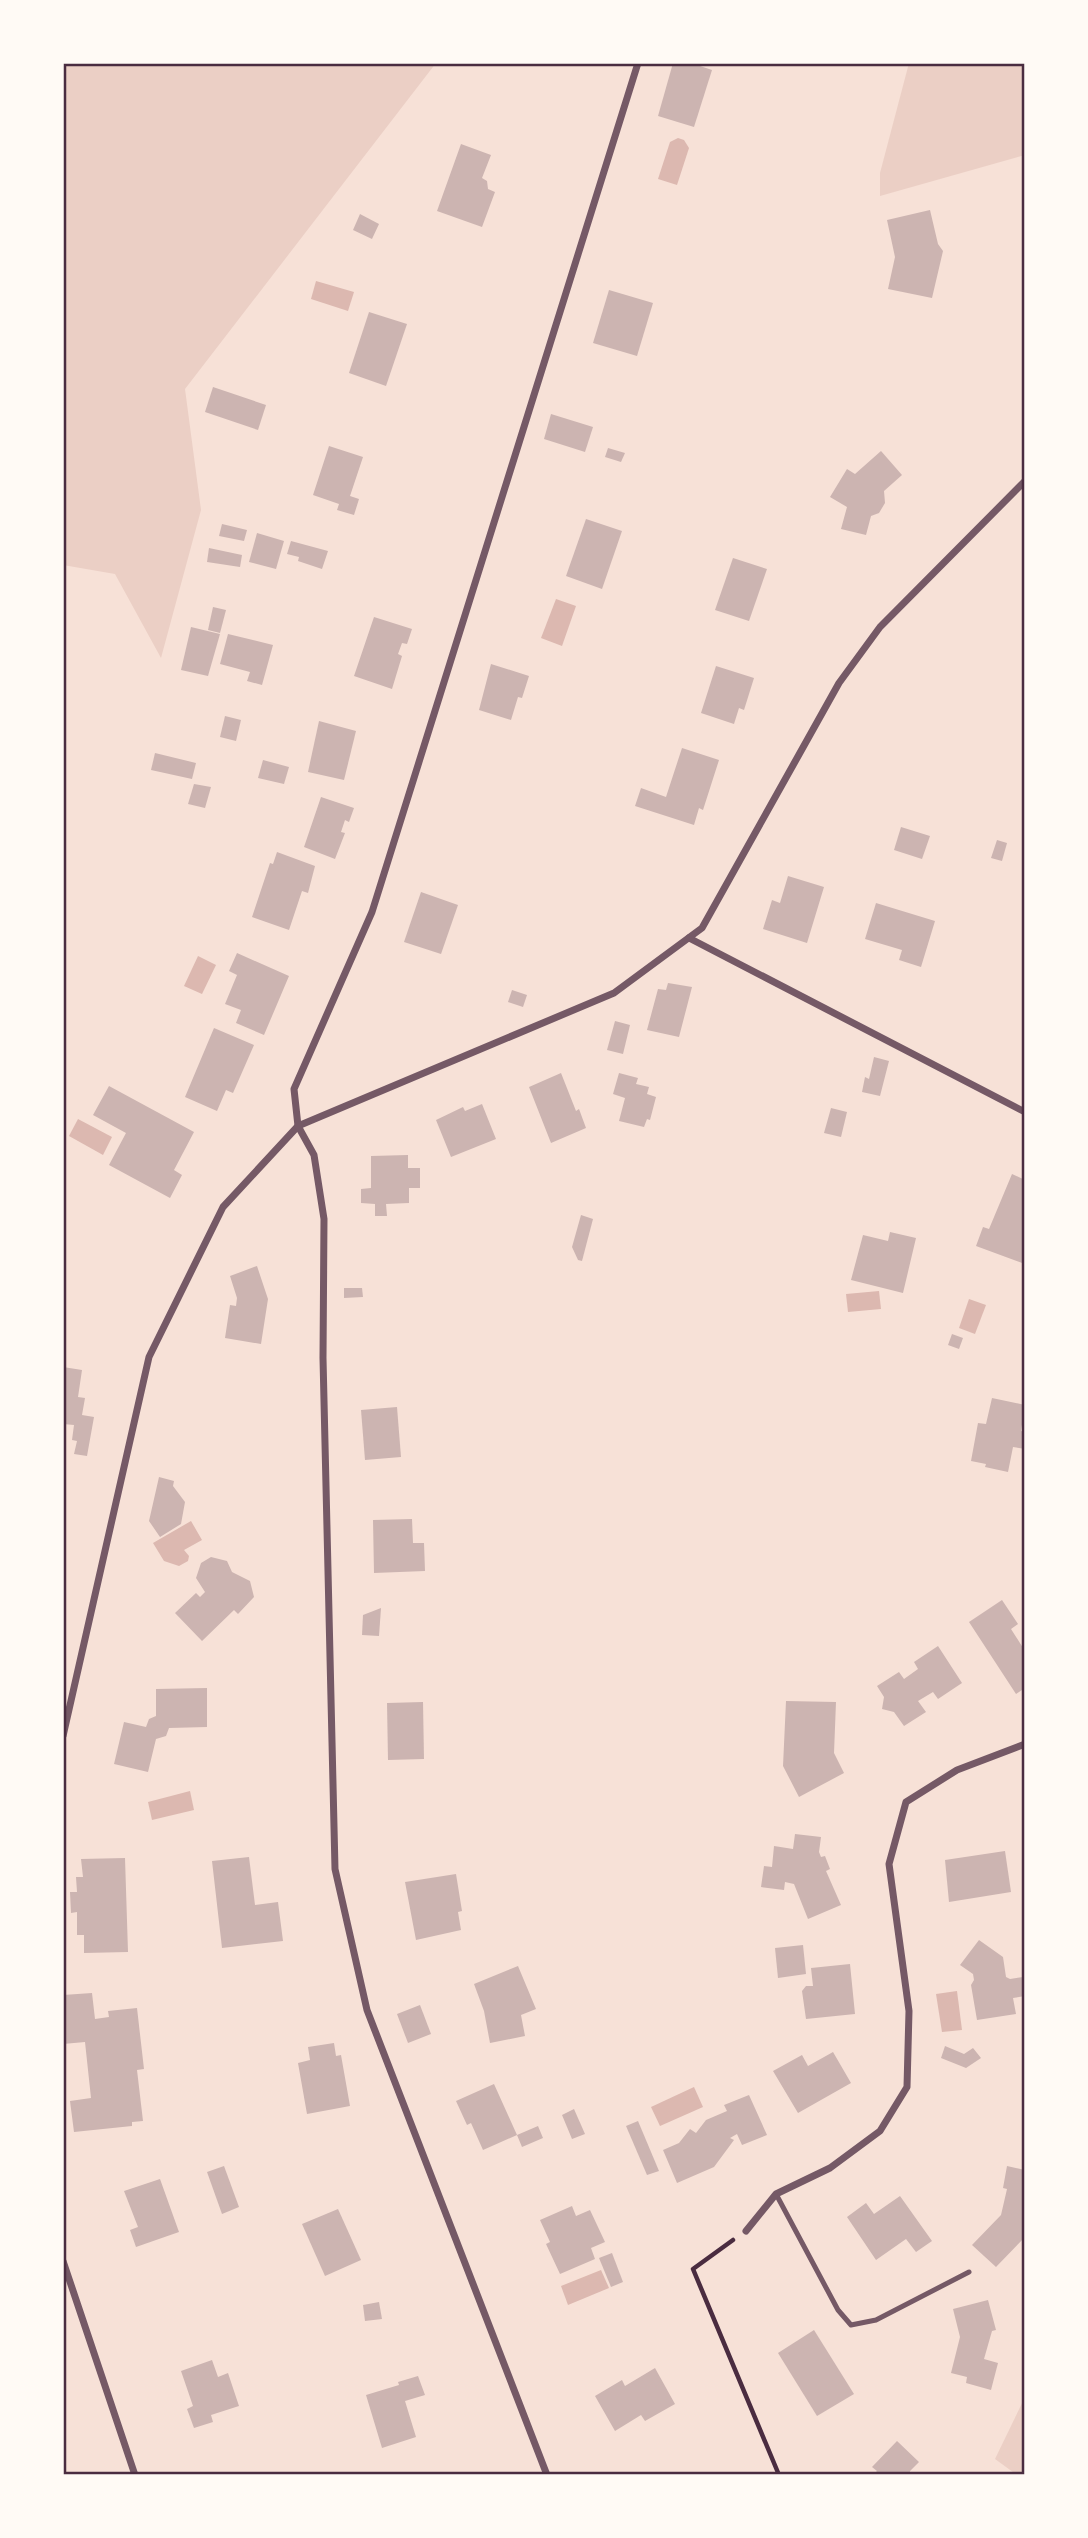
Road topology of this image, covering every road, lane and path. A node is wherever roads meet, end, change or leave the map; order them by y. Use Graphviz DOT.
graph roads {
  1 [pos="638,63"];
  2 [pos="1025,481"];
  3 [pos="689,938"];
  4 [pos="1025,1112"];
  5 [pos="298,1126"];
  6 [pos="63,1736"];
  7 [pos="1025,1744"];
  8 [pos="776,2194"];
  9 [pos="746,2231"];
  10 [pos="63,2261"];
  11 [pos="969,2272"];
  12 [pos="135,2475"];
  13 [pos="547,2475"];
  14 [pos="779,2475"];
  1 -- 5 [label="street"];
  2 -- 3 [label="street"];
  3 -- 4 [label="street"];
  3 -- 5 [label="street"];
  5 -- 6 [label="street"];
  5 -- 13 [label="street"];
  7 -- 8 [label="street"];
  8 -- 9 [label="street"];
  8 -- 11 [label="lane"];
  9 -- 14 [label="path"];
  10 -- 12 [label="street"];
}
